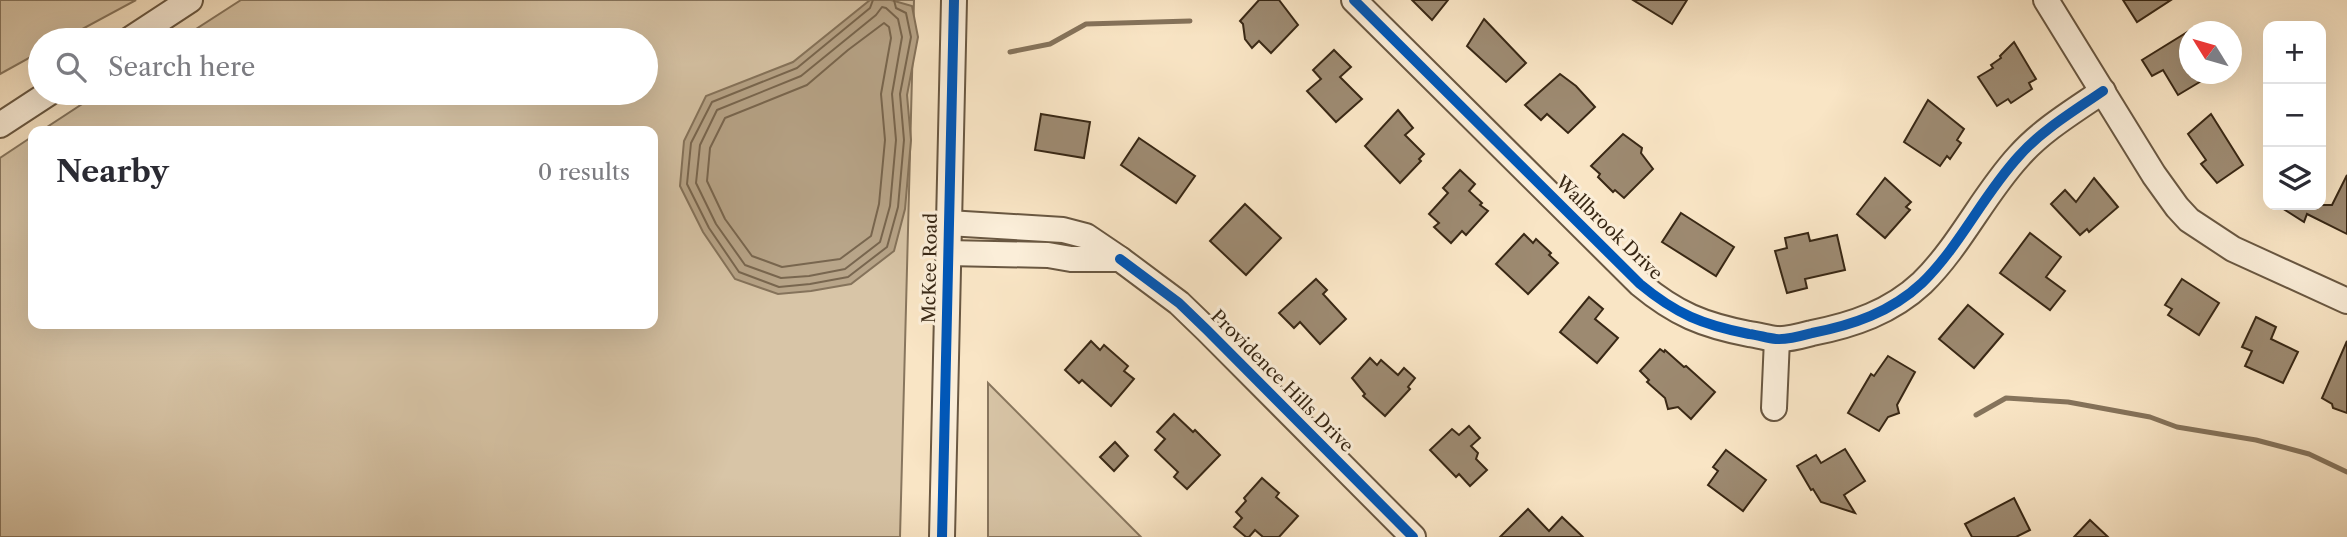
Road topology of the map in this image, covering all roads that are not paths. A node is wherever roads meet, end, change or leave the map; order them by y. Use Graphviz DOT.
graph roads {
  1 [pos="190,0"];
  2 [pos="954,0"];
  3 [pos="1354,0"];
  4 [pos="2046,0"];
  5 [pos="147,28"];
  6 [pos="2103,91"];
  7 [pos="31,105"];
  8 [pos="0,125"];
  9 [pos="948,223"];
  10 [pos="947,253"];
  11 [pos="1120,259"];
  12 [pos="2347,301"];
  13 [pos="1777,339"];
  14 [pos="1774,408"];
  15 [pos="942,537"];
  16 [pos="1413,537"];
  1 -- 5 [label="street"];
  2 -- 9 [label="street, McKee Road"];
  3 -- 13 [label="street, Wallbrook Drive"];
  4 -- 6 [label="street"];
  6 -- 12 [label="street"];
  6 -- 13 [label="street, Wallbrook Drive"];
  7 -- 8 [label="street"];
  9 -- 10 [label="street, McKee Road"];
  9 -- 11 [label="street, Providence Hills Drive"];
  10 -- 11 [label="street"];
  10 -- 15 [label="street, McKee Road"];
  11 -- 16 [label="street, Providence Hills Drive"];
  13 -- 14 [label="street"];
}
